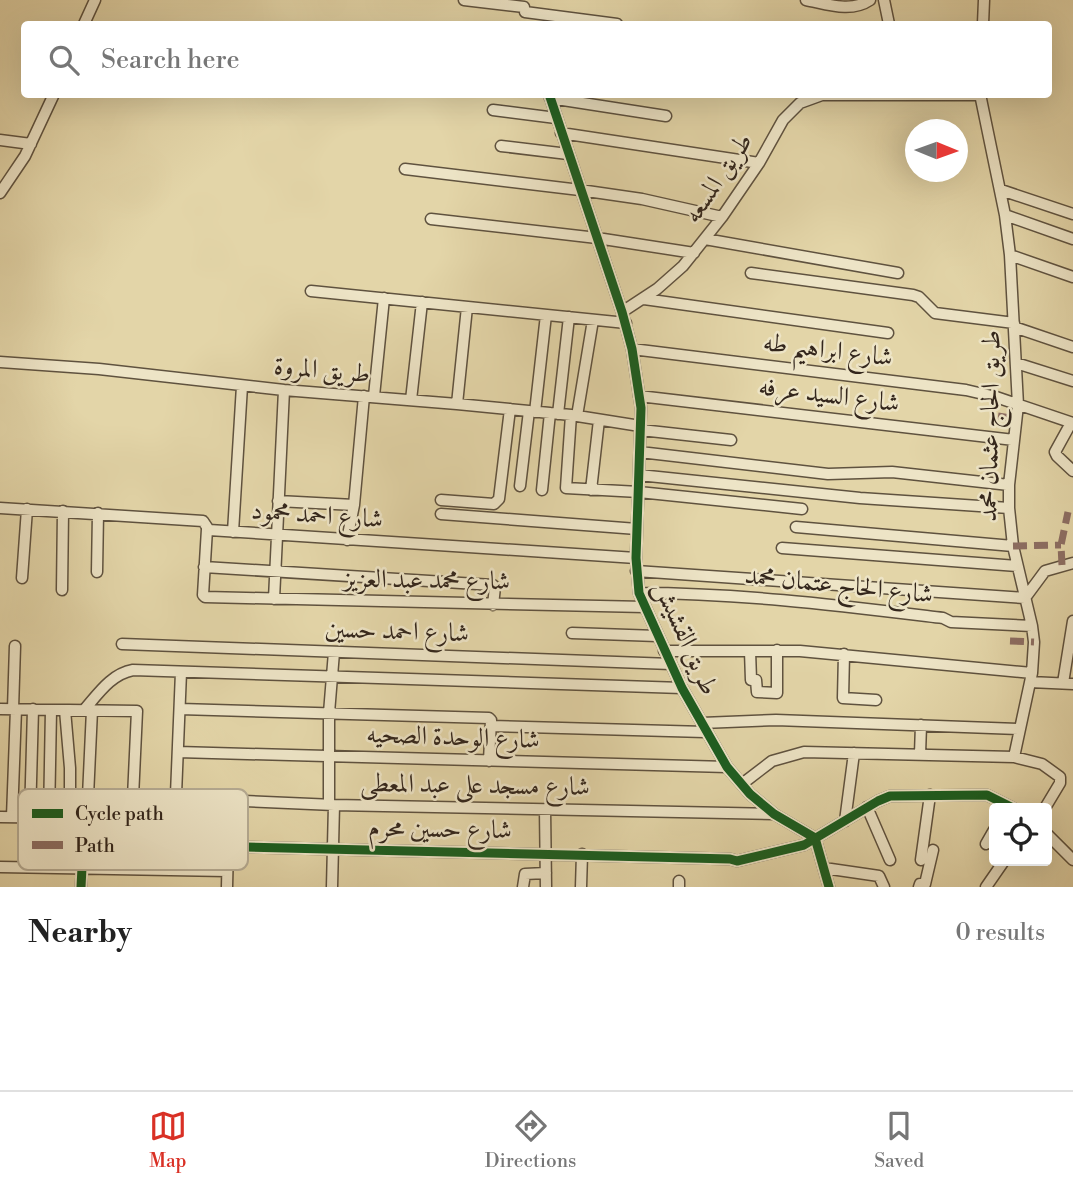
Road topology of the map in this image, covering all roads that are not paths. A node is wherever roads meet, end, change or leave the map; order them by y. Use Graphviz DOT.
graph roads {
  1 [pos="95,0"];
  2 [pos="464,0"];
  3 [pos="806,0"];
  4 [pos="870,0"];
  5 [pos="884,0"];
  6 [pos="984,0"];
  7 [pos="523,6"];
  8 [pos="86,21"];
  9 [pos="601,21"];
  10 [pos="888,21"];
  11 [pos="983,21"];
  12 [pos="52,98"];
  13 [pos="550,98"];
  14 [pos="561,98"];
  15 [pos="811,98"];
  16 [pos="981,98"];
  17 [pos="493,110"];
  18 [pos="666,116"];
  19 [pos="556,118"];
  20 [pos="561,132"];
  21 [pos="0,140"];
  22 [pos="31,144"];
  23 [pos="501,146"];
  24 [pos="568,154"];
  25 [pos="759,163"];
  26 [pos="405,169"];
  27 [pos="580,190"];
  28 [pos="1001,190"];
  29 [pos="0,193"];
  30 [pos="1073,214"];
  31 [pos="1005,215"];
  32 [pos="722,217"];
  33 [pos="431,219"];
  34 [pos="597,238"];
  35 [pos="705,239"];
  36 [pos="1073,239"];
  37 [pos="694,253"];
  38 [pos="1010,255"];
  39 [pos="751,273"];
  40 [pos="898,274"];
  41 [pos="1073,277"];
  42 [pos="311,290"];
  43 [pos="384,298"];
  44 [pos="644,299"];
  45 [pos="422,302"];
  46 [pos="467,307"];
  47 [pos="546,315"];
  48 [pos="569,317"];
  49 [pos="624,318"];
  50 [pos="593,320"];
  51 [pos="1014,325"];
  52 [pos="888,333"];
  53 [pos="1073,347"];
  54 [pos="632,349"];
  55 [pos="0,362"];
  56 [pos="1016,363"];
  57 [pos="1073,381"];
  58 [pos="242,386"];
  59 [pos="284,390"];
  60 [pos="369,396"];
  61 [pos="639,396"];
  62 [pos="411,400"];
  63 [pos="457,404"];
  64 [pos="1017,405"];
  65 [pos="510,409"];
  66 [pos="532,412"];
  67 [pos="554,414"];
  68 [pos="574,416"];
  69 [pos="599,420"];
  70 [pos="1072,423"];
  71 [pos="640,428"];
  72 [pos="731,440"];
  73 [pos="1014,440"];
  74 [pos="640,452"];
  75 [pos="1073,471"];
  76 [pos="639,475"];
  77 [pos="1009,485"];
  78 [pos="520,486"];
  79 [pos="542,490"];
  80 [pos="591,490"];
  81 [pos="639,492"];
  82 [pos="441,500"];
  83 [pos="278,502"];
  84 [pos="355,505"];
  85 [pos="0,508"];
  86 [pos="1009,508"];
  87 [pos="27,509"];
  88 [pos="802,509"];
  89 [pos="63,510"];
  90 [pos="98,513"];
  91 [pos="441,514"];
  92 [pos="796,527"];
  93 [pos="207,529"];
  94 [pos="637,529"];
  95 [pos="233,532"];
  96 [pos="277,535"];
  97 [pos="347,540"];
  98 [pos="1013,546"];
  99 [pos="782,548"];
  100 [pos="636,558"];
  101 [pos="1073,563"];
  102 [pos="1017,566"];
  103 [pos="204,567"];
  104 [pos="636,571"];
  105 [pos="97,572"];
  106 [pos="275,572"];
  107 [pos="22,578"];
  108 [pos="62,590"];
  109 [pos="639,593"];
  110 [pos="1025,598"];
  111 [pos="274,599"];
  112 [pos="493,605"];
  113 [pos="645,607"];
  114 [pos="1073,621"];
  115 [pos="1032,626"];
  116 [pos="572,633"];
  117 [pos="657,636"];
  118 [pos="122,644"];
  119 [pos="15,646"];
  120 [pos="777,650"];
  121 [pos="664,651"];
  122 [pos="750,651"];
  123 [pos="334,652"];
  124 [pos="844,654"];
  125 [pos="671,664"];
  126 [pos="181,672"];
  127 [pos="331,676"];
  128 [pos="1031,678"];
  129 [pos="1068,683"];
  130 [pos="682,688"];
  131 [pos="876,701"];
  132 [pos="0,709"];
  133 [pos="14,709"];
  134 [pos="33,709"];
  135 [pos="180,709"];
  136 [pos="51,710"];
  137 [pos="65,710"];
  138 [pos="88,710"];
  139 [pos="330,713"];
  140 [pos="921,725"];
  141 [pos="491,726"];
  142 [pos="704,727"];
  143 [pos="1020,729"];
  144 [pos="178,752"];
  145 [pos="854,753"];
  146 [pos="920,754"];
  147 [pos="328,757"];
  148 [pos="1014,757"];
  149 [pos="489,761"];
  150 [pos="727,767"];
  151 [pos="742,784"];
  152 [pos="31,789"];
  153 [pos="50,789"];
  154 [pos="70,789"];
  155 [pos="87,789"];
  156 [pos="134,789"];
  157 [pos="176,789"];
  158 [pos="930,794"];
  159 [pos="248,801"];
  160 [pos="1002,803"];
  161 [pos="1048,803"];
  162 [pos="331,804"];
  163 [pos="867,807"];
  164 [pos="545,808"];
  165 [pos="774,814"];
  166 [pos="6,817"];
  167 [pos="845,821"];
  168 [pos="816,839"];
  169 [pos="989,839"];
  170 [pos="1052,839"];
  171 [pos="986,844"];
  172 [pos="248,846"];
  173 [pos="333,848"];
  174 [pos="933,850"];
  175 [pos="545,853"];
  176 [pos="582,854"];
  177 [pos="890,860"];
  178 [pos="921,860"];
  179 [pos="1073,860"];
  180 [pos="1001,866"];
  181 [pos="0,867"];
  182 [pos="18,867"];
  183 [pos="824,868"];
  184 [pos="156,870"];
  185 [pos="228,871"];
  186 [pos="546,873"];
  187 [pos="826,886"];
  188 [pos="227,887"];
  189 [pos="332,887"];
  190 [pos="523,887"];
  191 [pos="546,887"];
  192 [pos="581,887"];
  193 [pos="884,887"];
  194 [pos="919,887"];
  195 [pos="986,887"];
  1 -- 8 [label="street"];
  2 -- 7 [label="street"];
  3 -- 4 [label="street"];
  5 -- 10 [label="street"];
  6 -- 11 [label="street"];
  7 -- 9 [label="street"];
  12 -- 22 [label="street"];
  13 -- 19 [label="street, طريق القشيش"];
  14 -- 18 [label="street"];
  15 -- 25 [label="street, طريق المسعه"];
  16 -- 28 [label="street, طريق الحاج عثمان محمد"];
  17 -- 19 [label="street"];
  19 -- 20 [label="street, طريق القشيش"];
  20 -- 24 [label="street, طريق القشيش"];
  20 -- 25 [label="street"];
  21 -- 22 [label="street"];
  22 -- 29 [label="street"];
  23 -- 24 [label="street"];
  24 -- 27 [label="street, طريق القشيش"];
  25 -- 32 [label="street, طريق المسعه"];
  26 -- 27 [label="street"];
  27 -- 32 [label="street"];
  27 -- 34 [label="street, طريق القشيش"];
  28 -- 30 [label="street"];
  28 -- 31 [label="street, طريق الحاج عثمان محمد"];
  31 -- 36 [label="street"];
  31 -- 38 [label="street, طريق الحاج عثمان محمد"];
  32 -- 35 [label="street, طريق المسعه"];
  33 -- 34 [label="street"];
  34 -- 37 [label="street"];
  34 -- 49 [label="street, طريق القشيش"];
  35 -- 37 [label="street, طريق المسعه"];
  35 -- 40 [label="street"];
  37 -- 44 [label="street, طريق المسعه"];
  38 -- 41 [label="street"];
  38 -- 51 [label="street, طريق الحاج عثمان محمد"];
  39 -- 51 [label="street"];
  42 -- 43 [label="street"];
  43 -- 45 [label="street"];
  43 -- 60 [label="street"];
  44 -- 49 [label="street, طريق المسعه"];
  44 -- 52 [label="street"];
  45 -- 46 [label="street"];
  45 -- 62 [label="street"];
  46 -- 47 [label="street"];
  46 -- 63 [label="street"];
  47 -- 48 [label="street"];
  47 -- 66 [label="street"];
  48 -- 50 [label="street"];
  48 -- 67 [label="street"];
  49 -- 50 [label="street"];
  49 -- 54 [label="street, طريق القشيش"];
  50 -- 68 [label="street"];
  51 -- 53 [label="street"];
  51 -- 56 [label="street, طريق الحاج عثمان محمد"];
  54 -- 61 [label="street, طريق القشيش"];
  54 -- 64 [label="street, شارع ابراهيم طه"];
  55 -- 58 [label="street, طريق المروة"];
  56 -- 57 [label="street"];
  56 -- 64 [label="street, طريق الحاج عثمان محمد"];
  58 -- 59 [label="street, طريق المروة"];
  58 -- 95 [label="street"];
  59 -- 60 [label="street, طريق المروة"];
  59 -- 83 [label="street"];
  60 -- 62 [label="street, طريق المروة"];
  60 -- 84 [label="street"];
  61 -- 71 [label="street, طريق القشيش"];
  61 -- 73 [label="street, شارع السيد عرفه"];
  62 -- 63 [label="street, طريق المروة"];
  63 -- 65 [label="street, طريق المروة"];
  64 -- 70 [label="street, شارع ابراهيم طه"];
  64 -- 73 [label="street, طريق الحاج عثمان محمد"];
  65 -- 66 [label="street, طريق المروة"];
  65 -- 82 [label="street"];
  66 -- 67 [label="street, طريق المروة"];
  66 -- 78 [label="street"];
  67 -- 68 [label="street, طريق المروة"];
  67 -- 79 [label="street"];
  68 -- 69 [label="street, طريق المروة"];
  68 -- 80 [label="street"];
  69 -- 71 [label="street, طريق المروة"];
  69 -- 80 [label="street"];
  70 -- 75 [label="street"];
  71 -- 72 [label="street, طريق المروة"];
  71 -- 74 [label="street, طريق القشيش"];
  73 -- 77 [label="street, طريق الحاج عثمان محمد"];
  74 -- 76 [label="street, طريق القشيش"];
  74 -- 77 [label="street"];
  76 -- 81 [label="street, طريق القشيش"];
  76 -- 86 [label="street"];
  77 -- 86 [label="street, طريق الحاج عثمان محمد"];
  80 -- 81 [label="street"];
  81 -- 88 [label="street"];
  81 -- 94 [label="street, طريق القشيش"];
  83 -- 84 [label="street"];
  83 -- 96 [label="street"];
  84 -- 97 [label="street"];
  85 -- 87 [label="street, شارع احمد محمود"];
  86 -- 98 [label="street, طريق الحاج عثمان محمد"];
  87 -- 89 [label="street, شارع احمد محمود"];
  87 -- 107 [label="street"];
  89 -- 90 [label="street, شارع احمد محمود"];
  89 -- 108 [label="street"];
  90 -- 93 [label="street, شارع احمد محمود"];
  90 -- 105 [label="street"];
  91 -- 94 [label="street"];
  92 -- 98 [label="street"];
  93 -- 95 [label="street, شارع احمد محمود"];
  93 -- 103 [label="street"];
  94 -- 100 [label="street, طريق القشيش"];
  95 -- 96 [label="street, شارع احمد محمود"];
  96 -- 97 [label="street, شارع احمد محمود"];
  96 -- 106 [label="street"];
  97 -- 100 [label="street, شارع احمد محمود"];
  98 -- 102 [label="street, طريق الحاج عثمان محمد"];
  99 -- 102 [label="street"];
  100 -- 104 [label="street, طريق القشيش"];
  101 -- 110 [label="street"];
  102 -- 110 [label="street, طريق الحاج عثمان محمد"];
  103 -- 106 [label="street"];
  103 -- 111 [label="street, شارع محمد عبد العزيز"];
  104 -- 109 [label="street, طريق القشيش"];
  104 -- 110 [label="street"];
  106 -- 111 [label="street"];
  106 -- 112 [label="street"];
  109 -- 113 [label="street, طريق القشيش"];
  109 -- 115 [label="street, شارع الحاج عتمان محمد"];
  110 -- 115 [label="street, طريق الحاج عثمان محمد"];
  111 -- 112 [label="street, شارع محمد عبد العزيز"];
  112 -- 113 [label="street, شارع محمد عبد العزيز"];
  113 -- 117 [label="street, طريق القشيش"];
  114 -- 129 [label="street"];
  115 -- 128 [label="street, طريق الحاج عثمان محمد"];
  116 -- 117 [label="street"];
  117 -- 121 [label="street, طريق القشيش"];
  118 -- 123 [label="street, شارع احمد حسين"];
  119 -- 133 [label="street"];
  120 -- 122 [label="street"];
  120 -- 122 [label="street"];
  120 -- 124 [label="street"];
  121 -- 122 [label="street"];
  121 -- 125 [label="street, طريق القشيش"];
  123 -- 125 [label="street, شارع احمد حسين"];
  123 -- 127 [label="street"];
  124 -- 128 [label="street"];
  124 -- 131 [label="street"];
  125 -- 130 [label="street, طريق القشيش"];
  126 -- 127 [label="street"];
  126 -- 135 [label="street"];
  126 -- 138 [label="street"];
  127 -- 130 [label="street"];
  127 -- 139 [label="street"];
  128 -- 129 [label="street"];
  128 -- 143 [label="street, طريق الحاج عثمان محمد"];
  130 -- 142 [label="street, طريق القشيش"];
  132 -- 133 [label="street"];
  133 -- 134 [label="street"];
  133 -- 166 [label="street"];
  134 -- 136 [label="street"];
  134 -- 152 [label="street"];
  135 -- 139 [label="street"];
  135 -- 144 [label="street"];
  136 -- 137 [label="street"];
  136 -- 153 [label="street"];
  137 -- 138 [label="street"];
  137 -- 154 [label="street"];
  138 -- 155 [label="street"];
  138 -- 156 [label="street"];
  139 -- 141 [label="street"];
  139 -- 147 [label="street"];
  140 -- 142 [label="street"];
  140 -- 143 [label="street"];
  140 -- 146 [label="street"];
  141 -- 142 [label="street"];
  141 -- 149 [label="street"];
  142 -- 150 [label="street, طريق القشيش"];
  143 -- 148 [label="street, طريق الحاج عثمان محمد"];
  144 -- 147 [label="street, شارع الوحدة الصحيه"];
  144 -- 157 [label="street"];
  145 -- 146 [label="street"];
  145 -- 151 [label="street"];
  145 -- 167 [label="street"];
  146 -- 148 [label="street"];
  147 -- 149 [label="street, شارع الوحدة الصحيه"];
  147 -- 162 [label="street"];
  148 -- 161 [label="street"];
  149 -- 150 [label="street, شارع الوحدة الصحيه"];
  150 -- 151 [label="street, طريق القشيش"];
  151 -- 165 [label="street, طريق القشيش"];
  158 -- 160 [label="street, شارع حسين محرم"];
  158 -- 163 [label="street, شارع حسين محرم"];
  158 -- 178 [label="street"];
  159 -- 162 [label="street, شارع مسجد على عبد المعطى"];
  162 -- 164 [label="street, شارع مسجد على عبد المعطى"];
  162 -- 173 [label="street"];
  163 -- 167 [label="street, شارع حسين محرم"];
  163 -- 177 [label="street"];
  164 -- 165 [label="street, شارع مسجد على عبد المعطى"];
  164 -- 175 [label="street"];
  165 -- 168 [label="street, طريق القشيش"];
  167 -- 168 [label="street, شارع حسين محرم"];
  168 -- 176 [label="street, شارع حسين محرم"];
  168 -- 183 [label="street"];
  169 -- 171 [label="street"];
  170 -- 179 [label="street"];
  172 -- 173 [label="street, شارع حسين محرم"];
  173 -- 175 [label="street, شارع حسين محرم"];
  173 -- 189 [label="street"];
  174 -- 194 [label="street"];
  175 -- 176 [label="street, شارع حسين محرم"];
  175 -- 186 [label="street"];
  176 -- 192 [label="street"];
  180 -- 195 [label="street"];
  181 -- 182 [label="street"];
  183 -- 187 [label="street"];
  183 -- 193 [label="street"];
  184 -- 185 [label="street"];
  185 -- 188 [label="street"];
  186 -- 190 [label="street"];
  186 -- 191 [label="street"];
}
